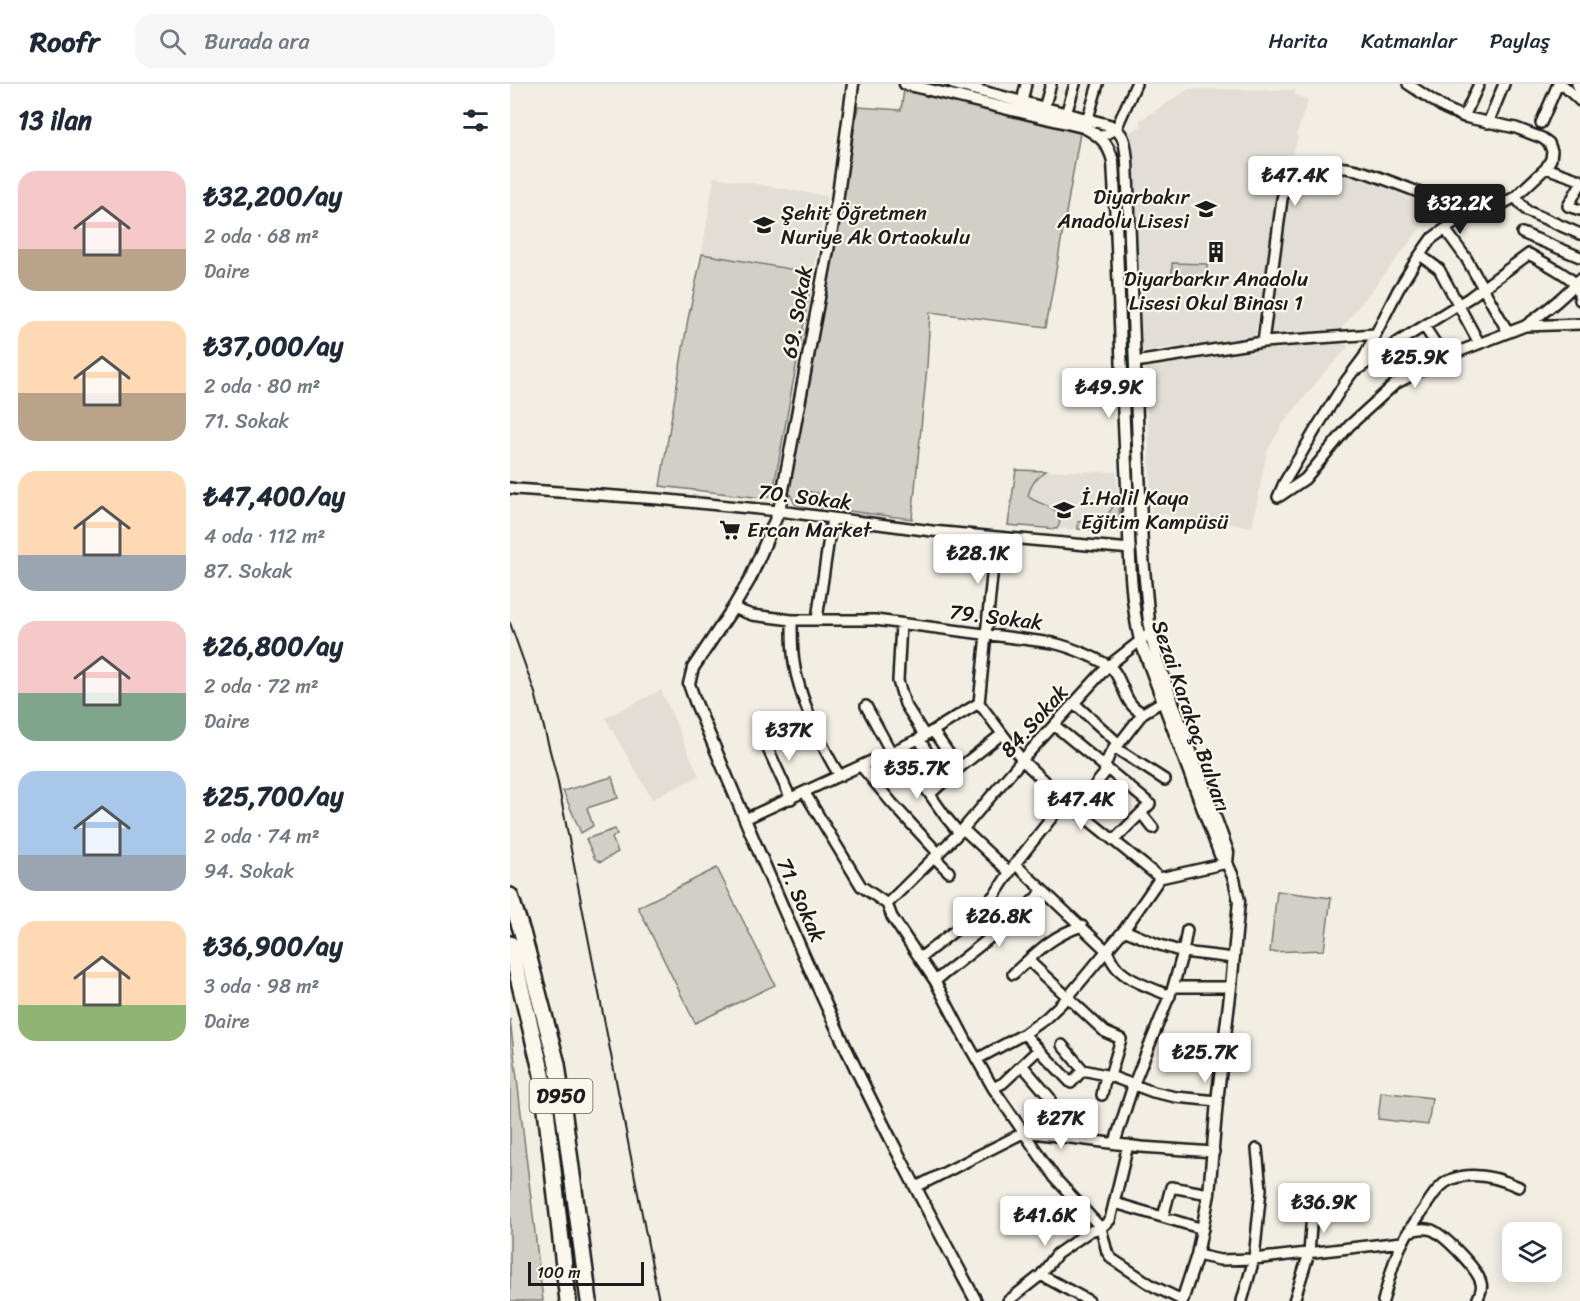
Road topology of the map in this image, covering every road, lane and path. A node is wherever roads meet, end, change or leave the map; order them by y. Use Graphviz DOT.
graph roads {
  1 [pos="853,84"];
  2 [pos="905,84"];
  3 [pos="954,84"];
  4 [pos="1026,84"];
  5 [pos="1049,84"];
  6 [pos="1075,84"];
  7 [pos="1098,84"];
  8 [pos="1136,84"];
  9 [pos="1408,84"];
  10 [pos="1479,84"];
  11 [pos="1504,84"];
  12 [pos="1559,84"];
  13 [pos="1577,84"];
  14 [pos="980,88"];
  15 [pos="1580,90"];
  16 [pos="1580,100"];
  17 [pos="1022,102"];
  18 [pos="1044,108"];
  19 [pos="1066,114"];
  20 [pos="1464,117"];
  21 [pos="1088,118"];
  22 [pos="1488,123"];
  23 [pos="1540,123"];
  24 [pos="1116,129"];
  25 [pos="1100,137"];
  26 [pos="1546,168"];
  27 [pos="1580,180"];
  28 [pos="1580,185"];
  29 [pos="1418,192"];
  30 [pos="1515,197"];
  31 [pos="1580,210"];
  32 [pos="1445,229"];
  33 [pos="1522,232"];
  34 [pos="1580,234"];
  35 [pos="1420,255"];
  36 [pos="1580,257"];
  37 [pos="1578,282"];
  38 [pos="1483,288"];
  39 [pos="1580,300"];
  40 [pos="1459,304"];
  41 [pos="1580,324"];
  42 [pos="1424,326"];
  43 [pos="1525,326"];
  44 [pos="1508,332"];
  45 [pos="1375,334"];
  46 [pos="1401,340"];
  47 [pos="1263,342"];
  48 [pos="1479,343"];
  49 [pos="1445,358"];
  50 [pos="1135,362"];
  51 [pos="1418,372"];
  52 [pos="1352,374"];
  53 [pos="510,488"];
  54 [pos="779,511"];
  55 [pos="832,518"];
  56 [pos="996,537"];
  57 [pos="1131,549"];
  58 [pos="733,608"];
  59 [pos="817,619"];
  60 [pos="792,620"];
  61 [pos="901,624"];
  62 [pos="1150,633"];
  63 [pos="987,635"];
  64 [pos="1140,640"];
  65 [pos="1108,666"];
  66 [pos="1162,702"];
  67 [pos="979,703"];
  68 [pos="1074,703"];
  69 [pos="866,706"];
  70 [pos="1143,713"];
  71 [pos="1054,725"];
  72 [pos="1002,734"];
  73 [pos="926,735"];
  74 [pos="762,736"];
  75 [pos="1116,746"];
  76 [pos="894,750"];
  77 [pos="1022,760"];
  78 [pos="861,766"];
  79 [pos="1104,767"];
  80 [pos="959,768"];
  81 [pos="840,776"];
  82 [pos="945,780"];
  83 [pos="1166,780"];
  84 [pos="805,793"];
  85 [pos="930,794"];
  86 [pos="791,799"];
  87 [pos="1065,801"];
  88 [pos="1076,809"];
  89 [pos="1141,813"];
  90 [pos="745,819"];
  91 [pos="1153,828"];
  92 [pos="961,831"];
  93 [pos="1114,840"];
  94 [pos="937,856"];
  95 [pos="1227,863"];
  96 [pos="1012,868"];
  97 [pos="949,872"];
  98 [pos="1160,878"];
  99 [pos="1043,891"];
  100 [pos="510,896"];
  101 [pos="887,904"];
  102 [pos="1082,926"];
  103 [pos="1124,930"];
  104 [pos="1187,930"];
  105 [pos="510,944"];
  106 [pos="1107,951"];
  107 [pos="1183,952"];
  108 [pos="920,958"];
  109 [pos="1234,958"];
  110 [pos="1028,960"];
  111 [pos="1013,974"];
  112 [pos="935,981"];
  113 [pos="1231,987"];
  114 [pos="1172,991"];
  115 [pos="1067,998"];
  116 [pos="968,1019"];
  117 [pos="958,1024"];
  118 [pos="1024,1034"];
  119 [pos="1062,1045"];
  120 [pos="1038,1050"];
  121 [pos="977,1059"];
  122 [pos="1022,1065"];
  123 [pos="1083,1070"];
  124 [pos="1108,1076"];
  125 [pos="1133,1086"];
  126 [pos="993,1088"];
  127 [pos="1102,1095"];
  128 [pos="1050,1098"];
  129 [pos="1217,1101"];
  130 [pos="1024,1132"];
  131 [pos="1115,1142"];
  132 [pos="1128,1145"];
  133 [pos="1257,1149"];
  134 [pos="1214,1152"];
  135 [pos="916,1187"];
  136 [pos="1519,1187"];
  137 [pos="1209,1194"];
  138 [pos="1115,1203"];
  139 [pos="1312,1213"];
  140 [pos="1163,1217"];
  141 [pos="1101,1228"];
  142 [pos="1203,1229"];
  143 [pos="1408,1232"];
  144 [pos="1402,1242"];
  145 [pos="1309,1253"];
  146 [pos="1197,1255"];
  147 [pos="1254,1259"];
  148 [pos="1041,1275"];
  149 [pos="1182,1300"];
  150 [pos="568,1301"];
  151 [pos="589,1301"];
  152 [pos="976,1301"];
  153 [pos="1008,1301"];
  154 [pos="1089,1301"];
  155 [pos="1242,1301"];
  156 [pos="1294,1301"];
  157 [pos="1383,1301"];
  158 [pos="1477,1301"];
  1 -- 54 [label="street, 69. Sokak"];
  2 -- 25 [label="street"];
  3 -- 14 [label="street"];
  4 -- 17 [label="street"];
  5 -- 18 [label="street"];
  6 -- 19 [label="street"];
  7 -- 21 [label="street"];
  8 -- 24 [label="street"];
  9 -- 20 [label="street"];
  10 -- 20 [label="street"];
  11 -- 22 [label="street"];
  12 -- 16 [label="street"];
  12 -- 23 [label="street"];
  13 -- 15 [label="street"];
  14 -- 17 [label="street"];
  17 -- 18 [label="street"];
  18 -- 19 [label="street"];
  19 -- 21 [label="street"];
  20 -- 22 [label="street"];
  21 -- 24 [label="street"];
  22 -- 26 [label="street"];
  24 -- 25 [label="street"];
  24 -- 50 [label="street"];
  25 -- 57 [label="street, Sezai Karakoç Bulvarı"];
  26 -- 27 [label="street"];
  26 -- 30 [label="street"];
  28 -- 31 [label="street"];
  29 -- 47 [label="street"];
  30 -- 32 [label="street"];
  30 -- 34 [label="street"];
  32 -- 35 [label="street"];
  32 -- 38 [label="street"];
  33 -- 36 [label="street"];
  35 -- 40 [label="street"];
  35 -- 45 [label="street"];
  37 -- 38 [label="street"];
  37 -- 39 [label="street"];
  37 -- 43 [label="street"];
  38 -- 40 [label="street"];
  38 -- 44 [label="street"];
  40 -- 42 [label="street"];
  40 -- 48 [label="street"];
  41 -- 43 [label="street"];
  42 -- 46 [label="street"];
  42 -- 49 [label="street"];
  43 -- 44 [label="street"];
  44 -- 48 [label="street"];
  45 -- 47 [label="street"];
  45 -- 52 [label="street"];
  46 -- 51 [label="street"];
  46 -- 52 [label="street"];
  47 -- 50 [label="street"];
  48 -- 49 [label="street"];
  49 -- 51 [label="street"];
  50 -- 62 [label="street"];
  51 -- 52 [label="street"];
  53 -- 54 [label="street, 70. Sokak"];
  54 -- 55 [label="street, 70. Sokak"];
  54 -- 58 [label="street, 71. Sokak"];
  55 -- 56 [label="street, 70. Sokak"];
  55 -- 59 [label="street"];
  56 -- 57 [label="street, 70. Sokak"];
  56 -- 63 [label="street"];
  57 -- 64 [label="street, Sezai Karakoç Bulvarı"];
  58 -- 60 [label="street, 79. Sokak"];
  58 -- 90 [label="street, 71. Sokak"];
  59 -- 60 [label="street, 79. Sokak"];
  59 -- 61 [label="street, 79. Sokak"];
  60 -- 81 [label="street"];
  61 -- 63 [label="street, 79. Sokak"];
  61 -- 73 [label="street"];
  62 -- 64 [label="street, 84.Sokak"];
  62 -- 95 [label="street"];
  63 -- 65 [label="street, 79. Sokak"];
  63 -- 67 [label="street"];
  64 -- 65 [label="street, 84.Sokak"];
  64 -- 66 [label="street, Sezai Karakoç Bulvarı"];
  65 -- 68 [label="street, 84.Sokak"];
  65 -- 70 [label="street"];
  66 -- 70 [label="street"];
  66 -- 95 [label="street, Sezai Karakoç Bulvarı"];
  67 -- 72 [label="street"];
  67 -- 73 [label="street"];
  68 -- 71 [label="street, 84.Sokak"];
  68 -- 75 [label="street"];
  69 -- 76 [label="street"];
  70 -- 75 [label="street"];
  71 -- 77 [label="street, 84.Sokak"];
  71 -- 79 [label="street"];
  72 -- 77 [label="street"];
  72 -- 80 [label="street"];
  73 -- 76 [label="street"];
  73 -- 80 [label="street"];
  73 -- 82 [label="street"];
  74 -- 86 [label="street"];
  75 -- 79 [label="street"];
  75 -- 83 [label="street"];
  76 -- 78 [label="street"];
  76 -- 85 [label="street"];
  77 -- 87 [label="street"];
  77 -- 92 [label="street, 84.Sokak"];
  78 -- 81 [label="street"];
  78 -- 94 [label="street"];
  79 -- 88 [label="street"];
  79 -- 89 [label="street"];
  80 -- 82 [label="street"];
  81 -- 84 [label="street"];
  82 -- 85 [label="street"];
  84 -- 86 [label="street"];
  84 -- 101 [label="street"];
  85 -- 92 [label="street"];
  86 -- 90 [label="street"];
  87 -- 88 [label="street"];
  87 -- 96 [label="street"];
  88 -- 93 [label="street"];
  89 -- 91 [label="street"];
  89 -- 93 [label="street"];
  90 -- 135 [label="street, 71. Sokak"];
  92 -- 94 [label="street, 84.Sokak"];
  92 -- 96 [label="street"];
  93 -- 98 [label="street"];
  94 -- 97 [label="street"];
  94 -- 101 [label="street, 84.Sokak"];
  95 -- 98 [label="street"];
  95 -- 109 [label="street"];
  96 -- 99 [label="street"];
  96 -- 108 [label="street"];
  98 -- 103 [label="street"];
  99 -- 102 [label="street"];
  99 -- 112 [label="street"];
  100 -- 151 [label="highway, D950"];
  101 -- 108 [label="street"];
  102 -- 106 [label="street"];
  102 -- 110 [label="street"];
  103 -- 106 [label="street"];
  103 -- 107 [label="street"];
  104 -- 107 [label="street"];
  105 -- 150 [label="highway, D950"];
  106 -- 114 [label="street"];
  106 -- 115 [label="street"];
  107 -- 109 [label="street"];
  107 -- 114 [label="street"];
  108 -- 112 [label="street"];
  109 -- 113 [label="street"];
  110 -- 111 [label="street"];
  110 -- 115 [label="street"];
  112 -- 117 [label="street"];
  113 -- 114 [label="street"];
  113 -- 129 [label="street"];
  114 -- 125 [label="street"];
  115 -- 118 [label="street"];
  115 -- 124 [label="street"];
  116 -- 117 [label="street"];
  117 -- 121 [label="street"];
  118 -- 120 [label="street"];
  118 -- 121 [label="street"];
  119 -- 123 [label="street"];
  120 -- 122 [label="street"];
  120 -- 123 [label="street"];
  121 -- 126 [label="street"];
  122 -- 126 [label="street"];
  122 -- 128 [label="street"];
  123 -- 124 [label="street"];
  124 -- 125 [label="street"];
  124 -- 127 [label="street"];
  125 -- 129 [label="street"];
  125 -- 131 [label="street"];
  126 -- 130 [label="street"];
  129 -- 134 [label="street"];
  130 -- 131 [label="street"];
  130 -- 135 [label="street"];
  130 -- 141 [label="street"];
  131 -- 132 [label="street"];
  132 -- 134 [label="street"];
  132 -- 138 [label="street"];
  133 -- 147 [label="street"];
  134 -- 137 [label="street"];
  135 -- 152 [label="street, 71. Sokak"];
  136 -- 143 [label="street"];
  137 -- 140 [label="street"];
  137 -- 142 [label="street"];
  138 -- 140 [label="street"];
  138 -- 141 [label="street"];
  139 -- 145 [label="street"];
  140 -- 142 [label="street"];
  141 -- 148 [label="street"];
  141 -- 149 [label="street"];
  142 -- 146 [label="street"];
  143 -- 144 [label="street"];
  143 -- 158 [label="street"];
  144 -- 145 [label="street"];
  144 -- 157 [label="street"];
  145 -- 147 [label="street"];
  145 -- 156 [label="street"];
  146 -- 147 [label="street"];
  146 -- 149 [label="street"];
  147 -- 155 [label="street"];
  148 -- 153 [label="street"];
  148 -- 154 [label="street"];
}
